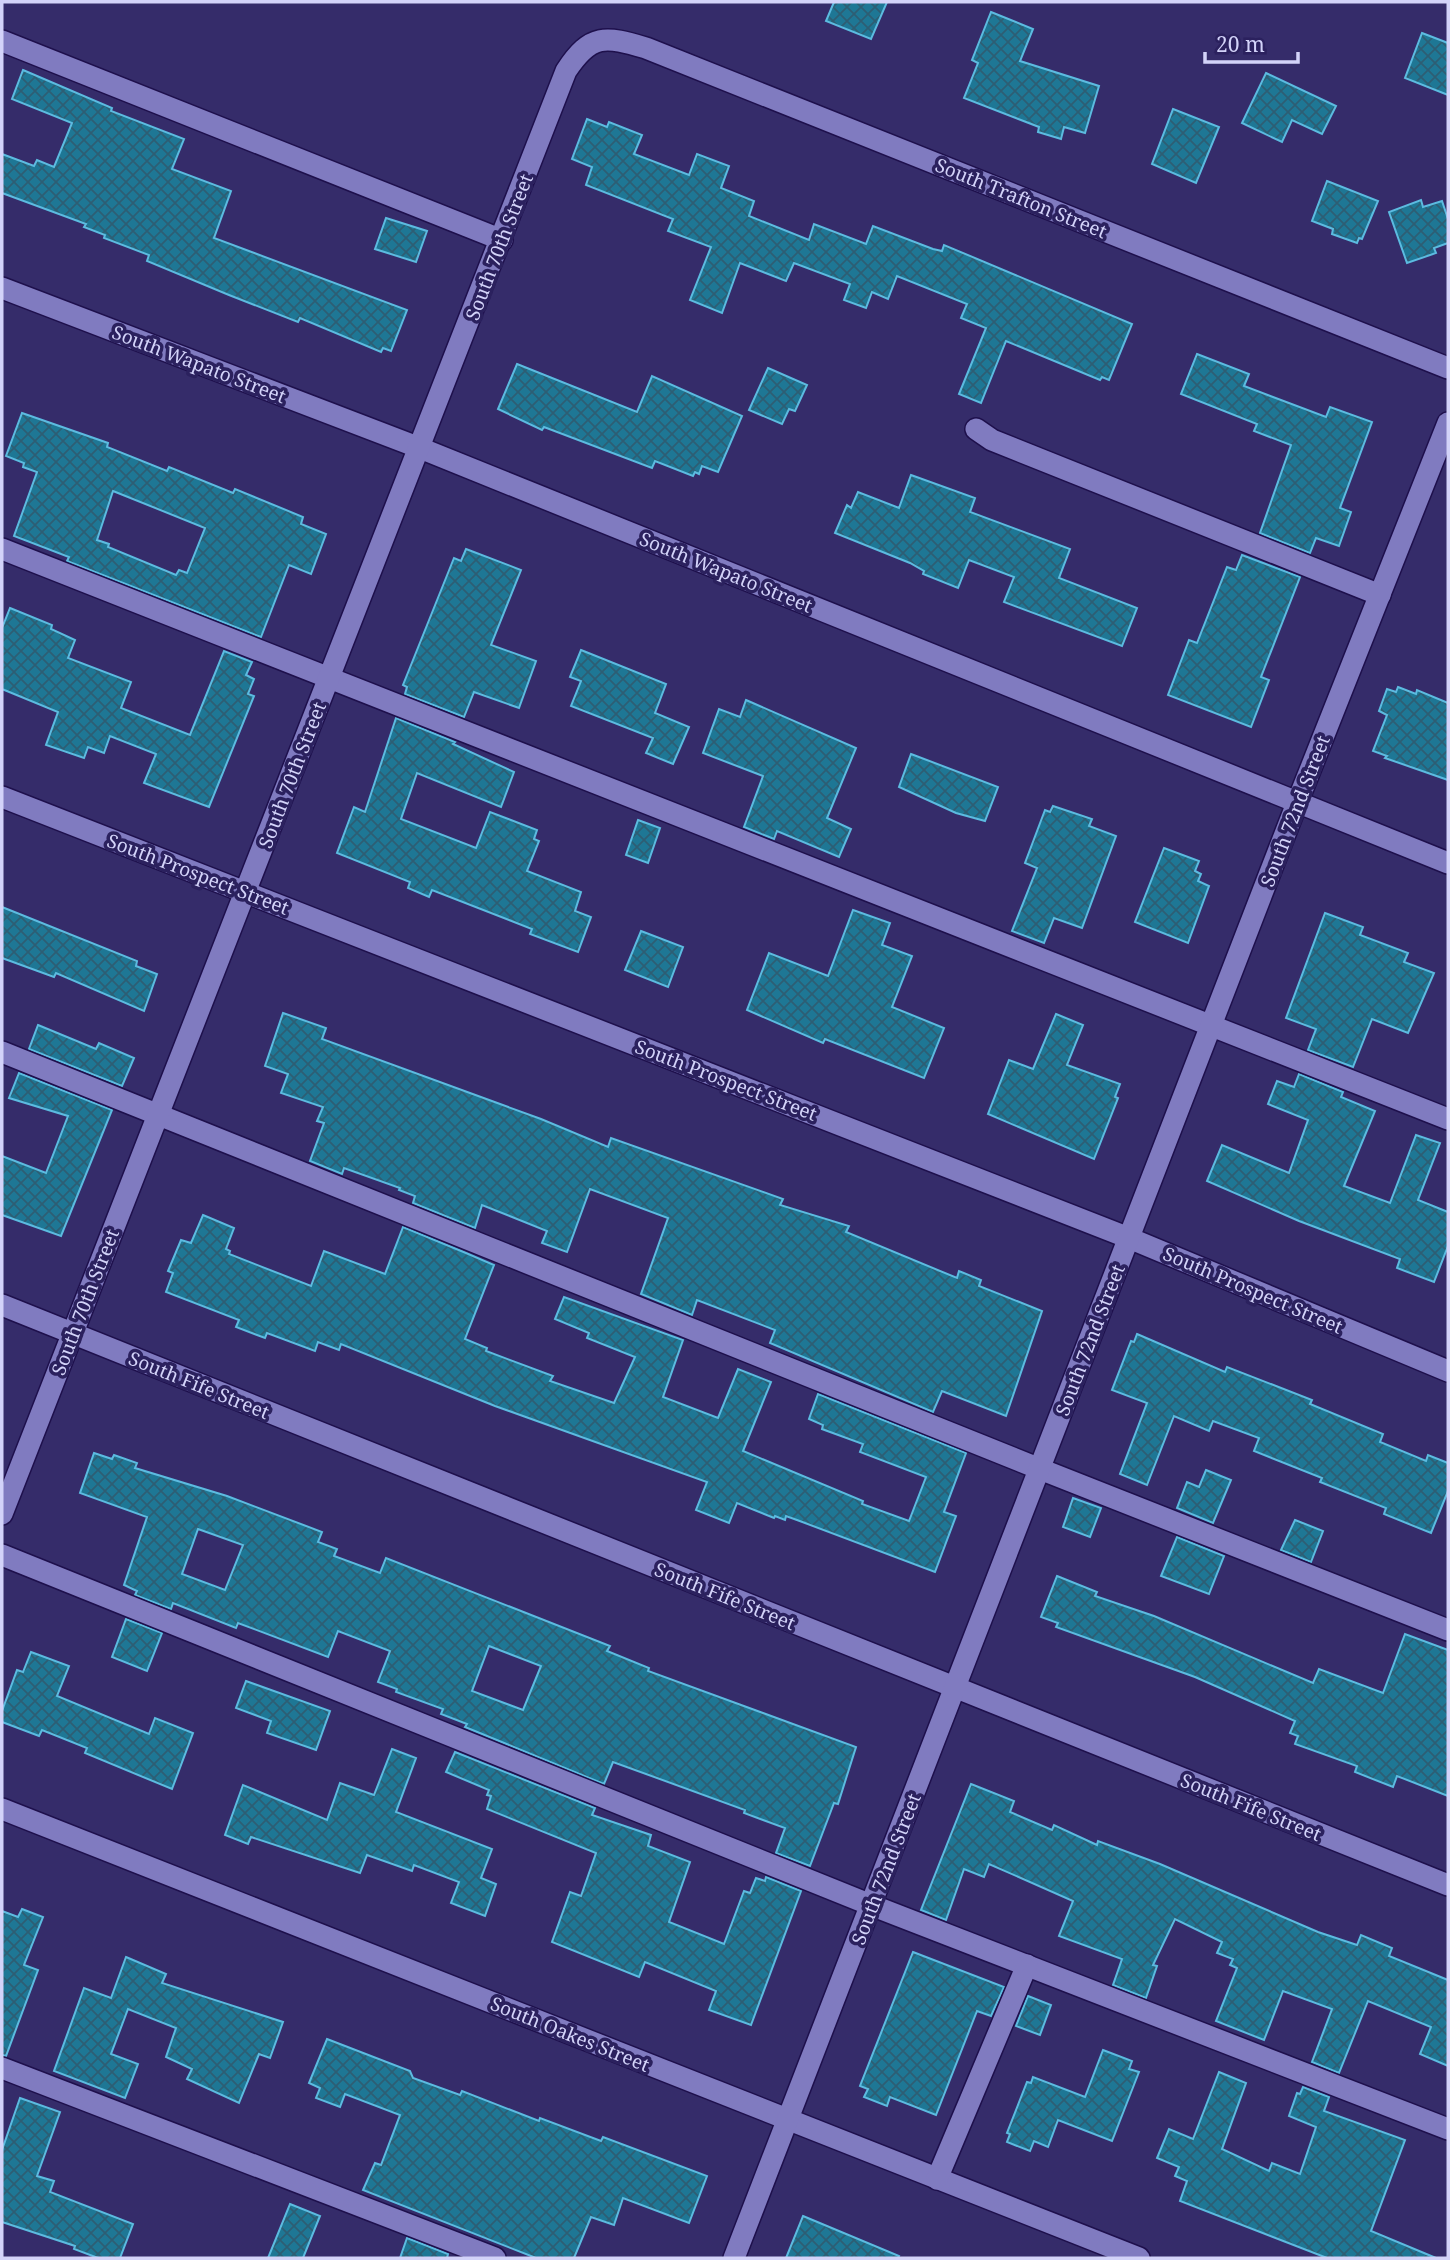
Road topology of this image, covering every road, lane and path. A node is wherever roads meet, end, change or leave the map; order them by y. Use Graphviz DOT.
graph roads {
  1 [pos="2,41"];
  2 [pos="591,41"];
  3 [pos="502,240"];
  4 [pos="2,288"];
  5 [pos="1448,368"];
  6 [pos="1448,422"];
  7 [pos="976,429"];
  8 [pos="421,448"];
  9 [pos="2,549"];
  10 [pos="1380,595"];
  11 [pos="330,678"];
  12 [pos="2,797"];
  13 [pos="1297,803"];
  14 [pos="1448,863"];
  15 [pos="246,893"];
  16 [pos="1212,1025"];
  17 [pos="2,1052"];
  18 [pos="158,1115"];
  19 [pos="1448,1119"];
  20 [pos="1129,1238"];
  21 [pos="2,1305"];
  22 [pos="73,1334"];
  23 [pos="1448,1371"];
  24 [pos="1040,1469"];
  25 [pos="2,1514"];
  26 [pos="2,1555"];
  27 [pos="1448,1630"];
  28 [pos="955,1689"];
  29 [pos="2,1809"];
  30 [pos="1448,1885"];
  31 [pos="871,1905"];
  32 [pos="1027,1965"];
  33 [pos="2,2068"];
  34 [pos="789,2120"];
  35 [pos="1448,2129"];
  36 [pos="937,2179"];
  37 [pos="495,2258"];
  38 [pos="734,2258"];
  39 [pos="1139,2258"];
  1 -- 3 [label="street"];
  2 -- 3 [label="street, South 70th Street"];
  2 -- 5 [label="street, South Trafton Street"];
  3 -- 8 [label="street, South 70th Street"];
  4 -- 8 [label="street, South Wapato Street"];
  6 -- 10 [label="street, South 72nd Street"];
  7 -- 10 [label="street"];
  8 -- 11 [label="street, South 70th Street"];
  8 -- 13 [label="street, South Wapato Street"];
  9 -- 11 [label="street"];
  10 -- 13 [label="street, South 72nd Street"];
  11 -- 15 [label="street, South 70th Street"];
  11 -- 16 [label="street"];
  12 -- 15 [label="street, South Prospect Street"];
  13 -- 14 [label="street, South Wapato Street"];
  13 -- 16 [label="street, South 72nd Street"];
  15 -- 18 [label="street, South 70th Street"];
  15 -- 20 [label="street, South Prospect Street"];
  16 -- 19 [label="street"];
  16 -- 20 [label="street, South 72nd Street"];
  17 -- 18 [label="street"];
  18 -- 22 [label="street, South 70th Street"];
  18 -- 24 [label="street"];
  20 -- 23 [label="street, South Prospect Street"];
  20 -- 24 [label="street, South 72nd Street"];
  21 -- 22 [label="street, South Fife Street"];
  22 -- 25 [label="street, South 70th Street"];
  22 -- 28 [label="street, South Fife Street"];
  24 -- 27 [label="street"];
  24 -- 28 [label="street, South 72nd Street"];
  26 -- 31 [label="street"];
  28 -- 30 [label="street, South Fife Street"];
  28 -- 31 [label="street, South 72nd Street"];
  29 -- 34 [label="street, South Oakes Street"];
  31 -- 32 [label="street"];
  31 -- 34 [label="street, South 72nd Street"];
  32 -- 35 [label="street"];
  32 -- 36 [label="street"];
  33 -- 37 [label="street"];
  34 -- 36 [label="street, South Oakes Street"];
  34 -- 38 [label="street, South 72nd Street"];
  36 -- 39 [label="street, South Oakes Street"];
}
